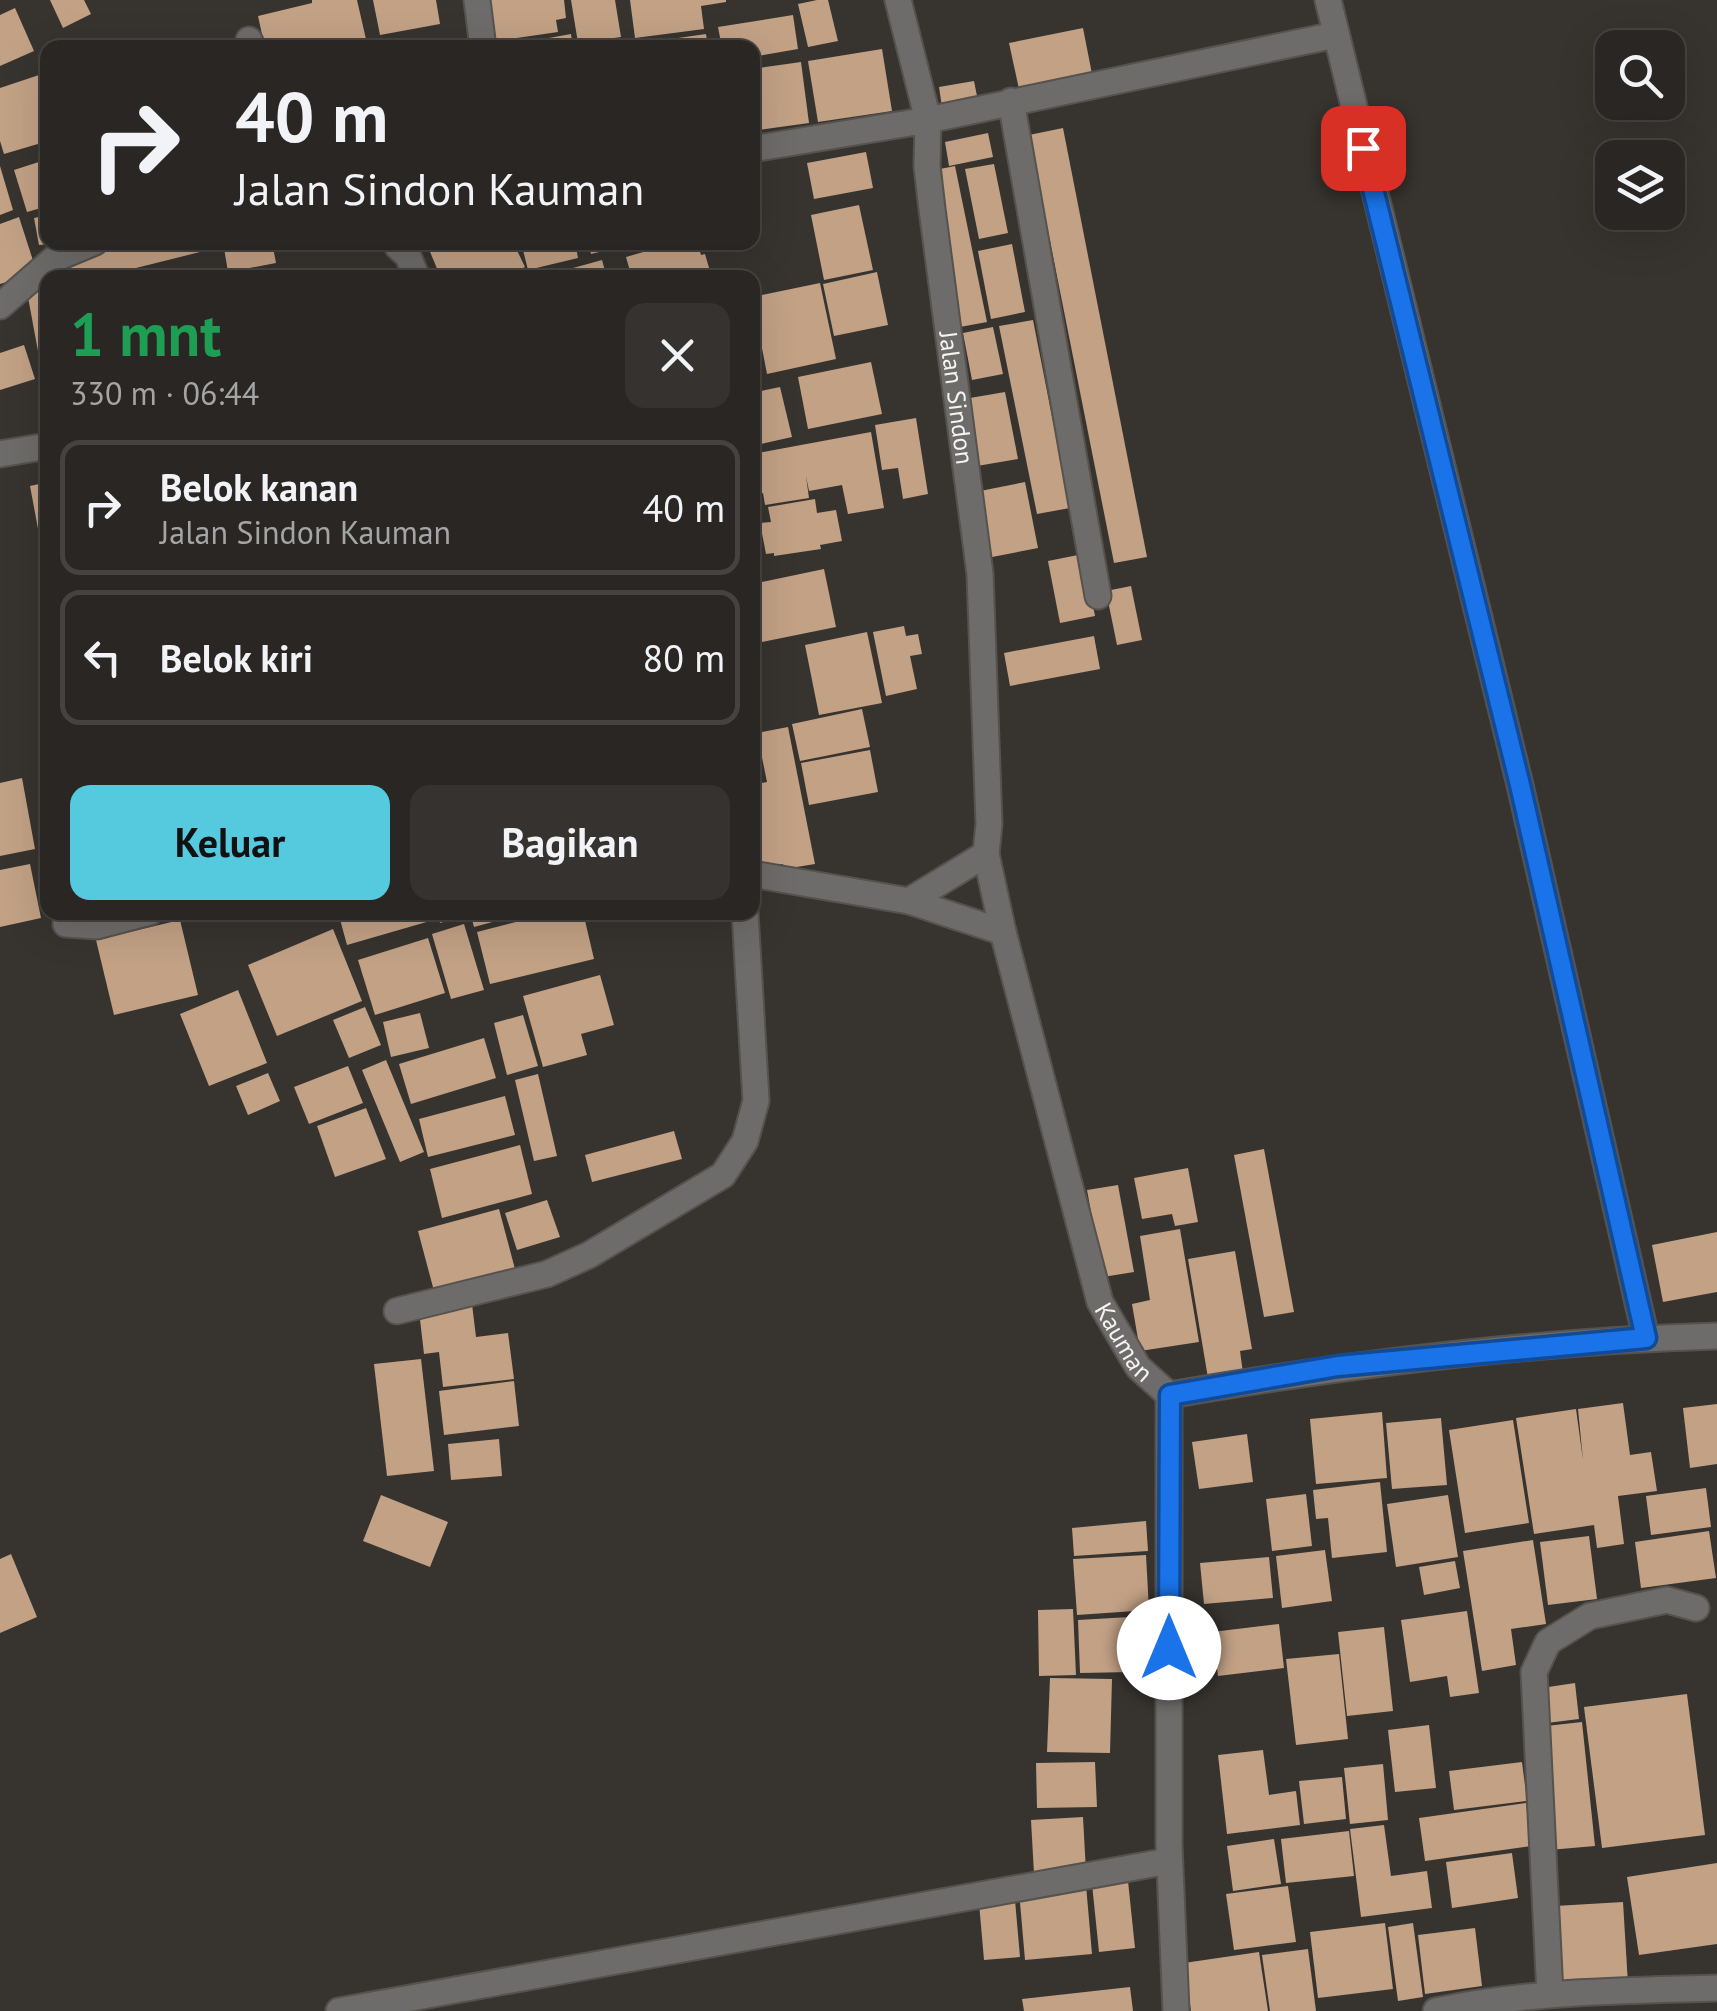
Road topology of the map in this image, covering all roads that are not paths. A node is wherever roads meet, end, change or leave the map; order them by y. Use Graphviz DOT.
graph roads {
  1 [pos="476,0"];
  2 [pos="898,0"];
  3 [pos="1328,0"];
  4 [pos="1335,35"];
  5 [pos="482,40"];
  6 [pos="1012,101"];
  7 [pos="928,120"];
  8 [pos="760,148"];
  9 [pos="76,250"];
  10 [pos="41,270"];
  11 [pos="40,271"];
  12 [pos="0,306"];
  13 [pos="40,447"];
  14 [pos="0,454"];
  15 [pos="1098,596"];
  16 [pos="986,854"];
  17 [pos="760,875"];
  18 [pos="909,900"];
  19 [pos="120,920"];
  20 [pos="745,920"];
  21 [pos="66,924"];
  22 [pos="1002,932"];
  23 [pos="397,1310"];
  24 [pos="1717,1336"];
  25 [pos="1646,1338"];
  26 [pos="1170,1395"];
  27 [pos="1696,1608"];
  28 [pos="1169,1861"];
  29 [pos="1717,1988"];
  30 [pos="1550,1994"];
  31 [pos="1627,2001"];
  32 [pos="339,2011"];
  33 [pos="1176,2011"];
  34 [pos="1436,2011"];
  1 -- 5 [label="street"];
  2 -- 7 [label="street, Jalan Sindon"];
  3 -- 4 [label="street"];
  4 -- 6 [label="street"];
  4 -- 25 [label="street"];
  6 -- 7 [label="street"];
  6 -- 15 [label="street"];
  7 -- 8 [label="street"];
  7 -- 16 [label="street, Jalan Sindon"];
  9 -- 10 [label="street"];
  11 -- 12 [label="street"];
  13 -- 14 [label="street"];
  16 -- 18 [label="street"];
  16 -- 22 [label="street, Kauman"];
  17 -- 18 [label="street"];
  18 -- 22 [label="street"];
  19 -- 21 [label="street"];
  20 -- 23 [label="street"];
  22 -- 26 [label="street, Kauman"];
  24 -- 25 [label="street"];
  25 -- 26 [label="street"];
  26 -- 28 [label="street, Kauman"];
  27 -- 30 [label="street"];
  28 -- 32 [label="street"];
  28 -- 33 [label="street, Kauman"];
  29 -- 31 [label="street"];
  30 -- 31 [label="street"];
  30 -- 34 [label="street"];
}
